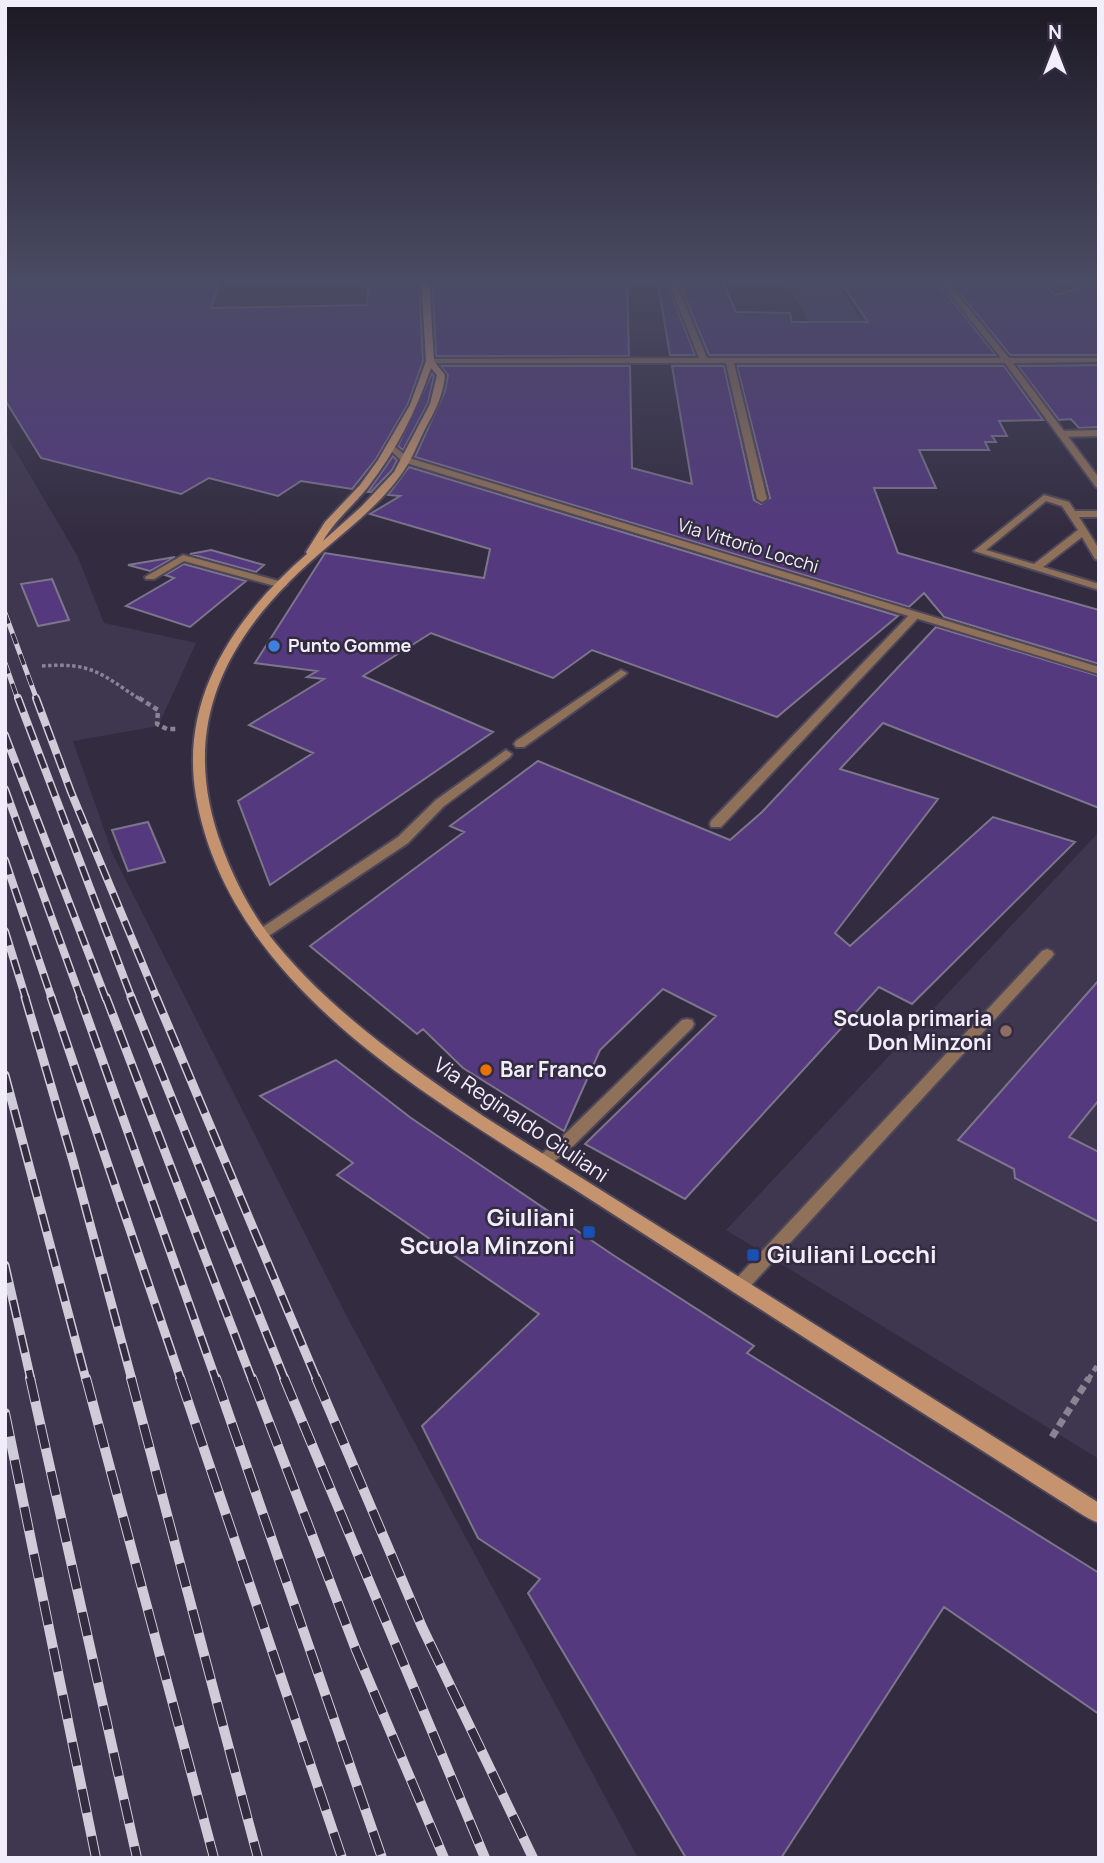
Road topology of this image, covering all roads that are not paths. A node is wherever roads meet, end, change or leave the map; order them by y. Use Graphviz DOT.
graph roads {
  1 [pos="429,365"];
  2 [pos="433,365"];
  3 [pos="730,365"];
  4 [pos="1011,365"];
  5 [pos="1099,433"];
  6 [pos="1061,434"];
  7 [pos="391,447"];
  8 [pos="405,460"];
  9 [pos="1099,485"];
  10 [pos="762,499"];
  11 [pos="1072,514"];
  12 [pos="1099,514"];
  13 [pos="1083,531"];
  14 [pos="1099,557"];
  15 [pos="304,562"];
  16 [pos="1035,568"];
  17 [pos="150,577"];
  18 [pos="282,585"];
  19 [pos="1099,587"];
  20 [pos="915,615"];
  21 [pos="1099,671"];
  22 [pos="621,673"];
  23 [pos="520,744"];
  24 [pos="506,754"];
  25 [pos="716,824"];
  26 [pos="262,934"];
  27 [pos="1046,954"];
  28 [pos="687,1024"];
  29 [pos="544,1161"];
  30 [pos="739,1287"];
  31 [pos="1099,1514"];
  1 -- 7 [label="main road, Via Reginaldo Giuliani"];
  2 -- 8 [label="main road, Via Reginaldo Giuliani"];
  3 -- 10 [label="street"];
  4 -- 6 [label="street"];
  5 -- 6 [label="street"];
  6 -- 9 [label="street"];
  7 -- 8 [label="street, Via Vittorio Locchi"];
  7 -- 15 [label="main road, Via Reginaldo Giuliani"];
  8 -- 15 [label="main road, Via Reginaldo Giuliani"];
  8 -- 20 [label="street, Via Vittorio Locchi"];
  11 -- 12 [label="street"];
  11 -- 13 [label="street"];
  11 -- 16 [label="street"];
  13 -- 14 [label="street"];
  13 -- 16 [label="street"];
  15 -- 18 [label="main road, Via Reginaldo Giuliani"];
  16 -- 19 [label="street"];
  17 -- 18 [label="street"];
  18 -- 26 [label="main road, Via Reginaldo Giuliani"];
  20 -- 21 [label="street, Via Vittorio Locchi"];
  20 -- 25 [label="street"];
  22 -- 23 [label="street"];
  24 -- 26 [label="street"];
  26 -- 29 [label="main road, Via Reginaldo Giuliani"];
  27 -- 30 [label="street"];
  28 -- 29 [label="street"];
  29 -- 30 [label="main road, Via Reginaldo Giuliani"];
  30 -- 31 [label="main road, Via Reginaldo Giuliani"];
}
